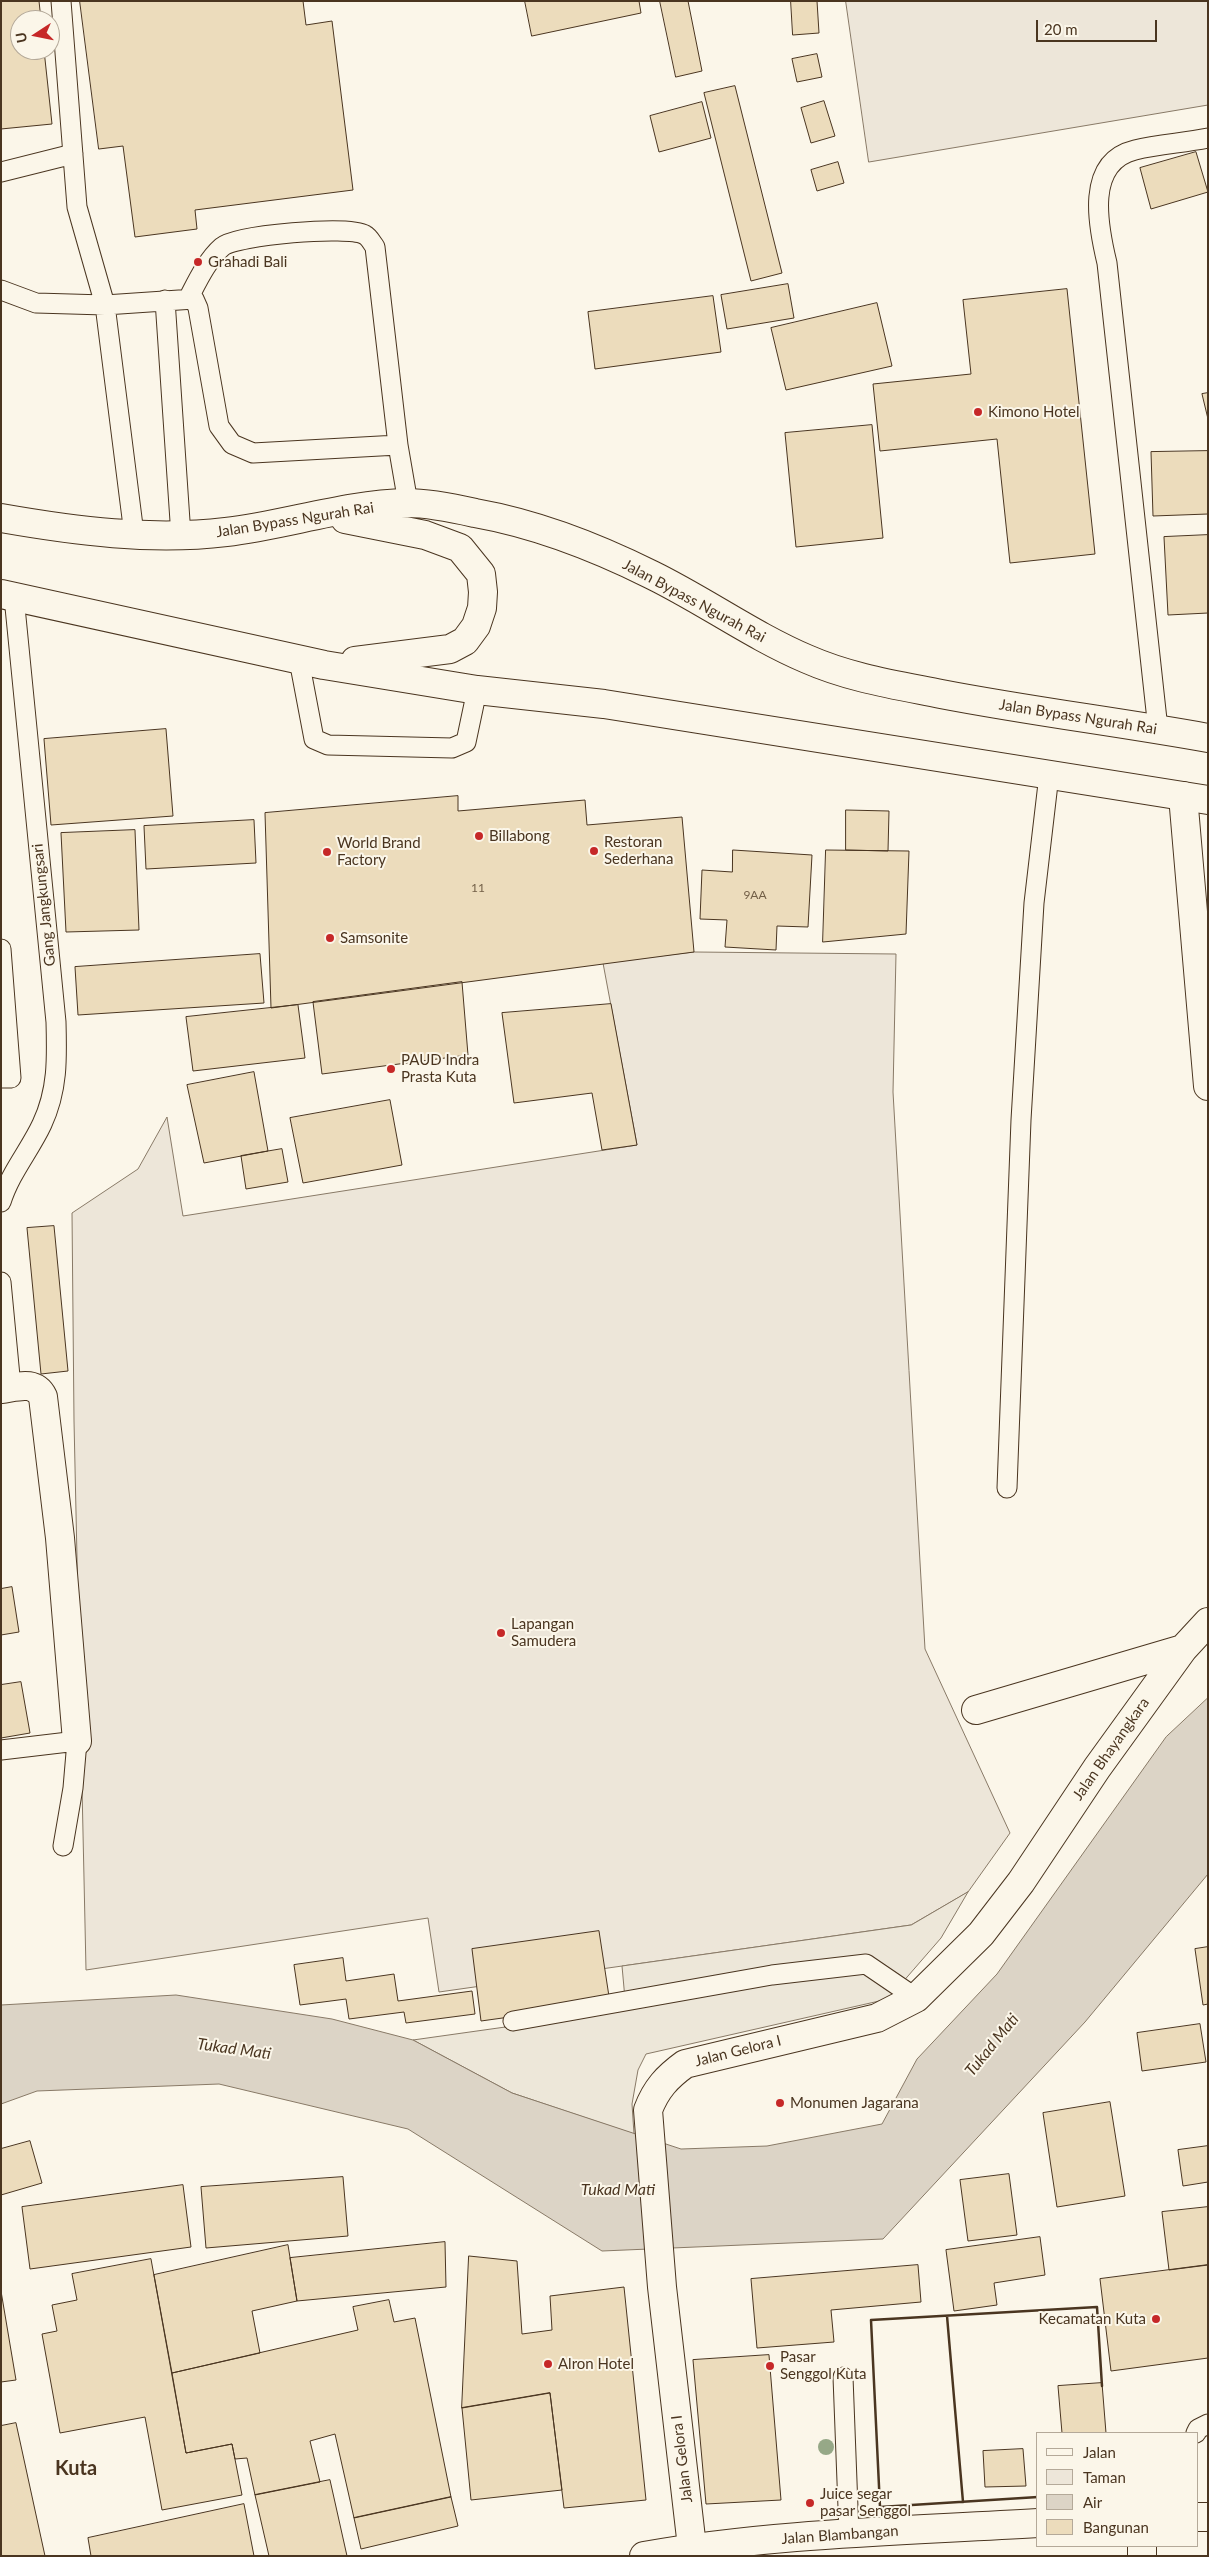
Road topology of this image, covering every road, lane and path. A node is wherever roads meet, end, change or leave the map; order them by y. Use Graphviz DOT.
graph roads {
  1 [pos="61,1"];
  2 [pos="1208,138"];
  3 [pos="74,154"];
  4 [pos="1,172"];
  5 [pos="1,290"];
  6 [pos="188,299"];
  7 [pos="164,300"];
  8 [pos="106,305"];
  9 [pos="398,445"];
  10 [pos="408,503"];
  11 [pos="321,515"];
  12 [pos="1,518"];
  13 [pos="134,534"];
  14 [pos="181,536"];
  15 [pos="8,596"];
  16 [pos="312,662"];
  17 [pos="476,690"];
  18 [pos="1158,729"];
  19 [pos="1208,738"];
  20 [pos="1049,775"];
  21 [pos="1196,798"];
  22 [pos="1,948"];
  23 [pos="1,1078"];
  24 [pos="1208,1086"];
  25 [pos="1,1202"];
  26 [pos="1,1282"];
  27 [pos="6,1388"];
  28 [pos="1007,1488"];
  29 [pos="1208,1622"];
  30 [pos="1183,1649"];
  31 [pos="976,1710"];
  32 [pos="77,1742"];
  33 [pos="1,1750"];
  34 [pos="63,1846"];
  35 [pos="1021,1882"];
  36 [pos="916,1998"];
  37 [pos="513,2022"];
  38 [pos="843,2377"];
  39 [pos="1208,2424"];
  40 [pos="1196,2432"];
  41 [pos="1036,2523"];
  42 [pos="849,2534"];
  43 [pos="692,2551"];
  44 [pos="644,2556"];
  1 -- 3 [label="lane"];
  2 -- 18 [label="lane"];
  3 -- 4 [label="lane"];
  3 -- 8 [label="lane"];
  5 -- 8 [label="lane"];
  6 -- 7 [label="lane"];
  6 -- 9 [label="lane"];
  6 -- 9 [label="lane"];
  7 -- 8 [label="lane"];
  7 -- 14 [label="lane"];
  8 -- 13 [label="lane"];
  9 -- 10 [label="lane"];
  10 -- 11 [label="main road, Jalan Bypass Ngurah Rai"];
  10 -- 18 [label="main road, Jalan Bypass Ngurah Rai"];
  11 -- 14 [label="main road, Jalan Bypass Ngurah Rai"];
  11 -- 16 [label="main road"];
  12 -- 13 [label="main road, Jalan Bypass Ngurah Rai"];
  13 -- 14 [label="main road, Jalan Bypass Ngurah Rai"];
  15 -- 16 [label="main road"];
  15 -- 25 [label="lane, Gang Jangkungsari"];
  16 -- 17 [label="main road"];
  16 -- 17 [label="lane"];
  17 -- 20 [label="main road"];
  18 -- 19 [label="main road, Jalan Bypass Ngurah Rai"];
  20 -- 21 [label="main road"];
  20 -- 28 [label="lane"];
  21 -- 24 [label="main road"];
  22 -- 23 [label="lane"];
  26 -- 27 [label="lane"];
  27 -- 32 [label="main road"];
  29 -- 30 [label="main road, Jalan Bhayangkara"];
  30 -- 31 [label="main road"];
  30 -- 35 [label="main road, Jalan Bhayangkara"];
  32 -- 33 [label="lane"];
  32 -- 34 [label="lane"];
  35 -- 36 [label="main road, Jalan Gelora I"];
  36 -- 37 [label="lane"];
  36 -- 43 [label="main road, Jalan Gelora I"];
  38 -- 42 [label="lane"];
  39 -- 40 [label="lane"];
  41 -- 42 [label="main road, Jalan Blambangan"];
  42 -- 43 [label="main road, Jalan Blambangan"];
  43 -- 44 [label="main road, Jalan Blambangan"];
}
